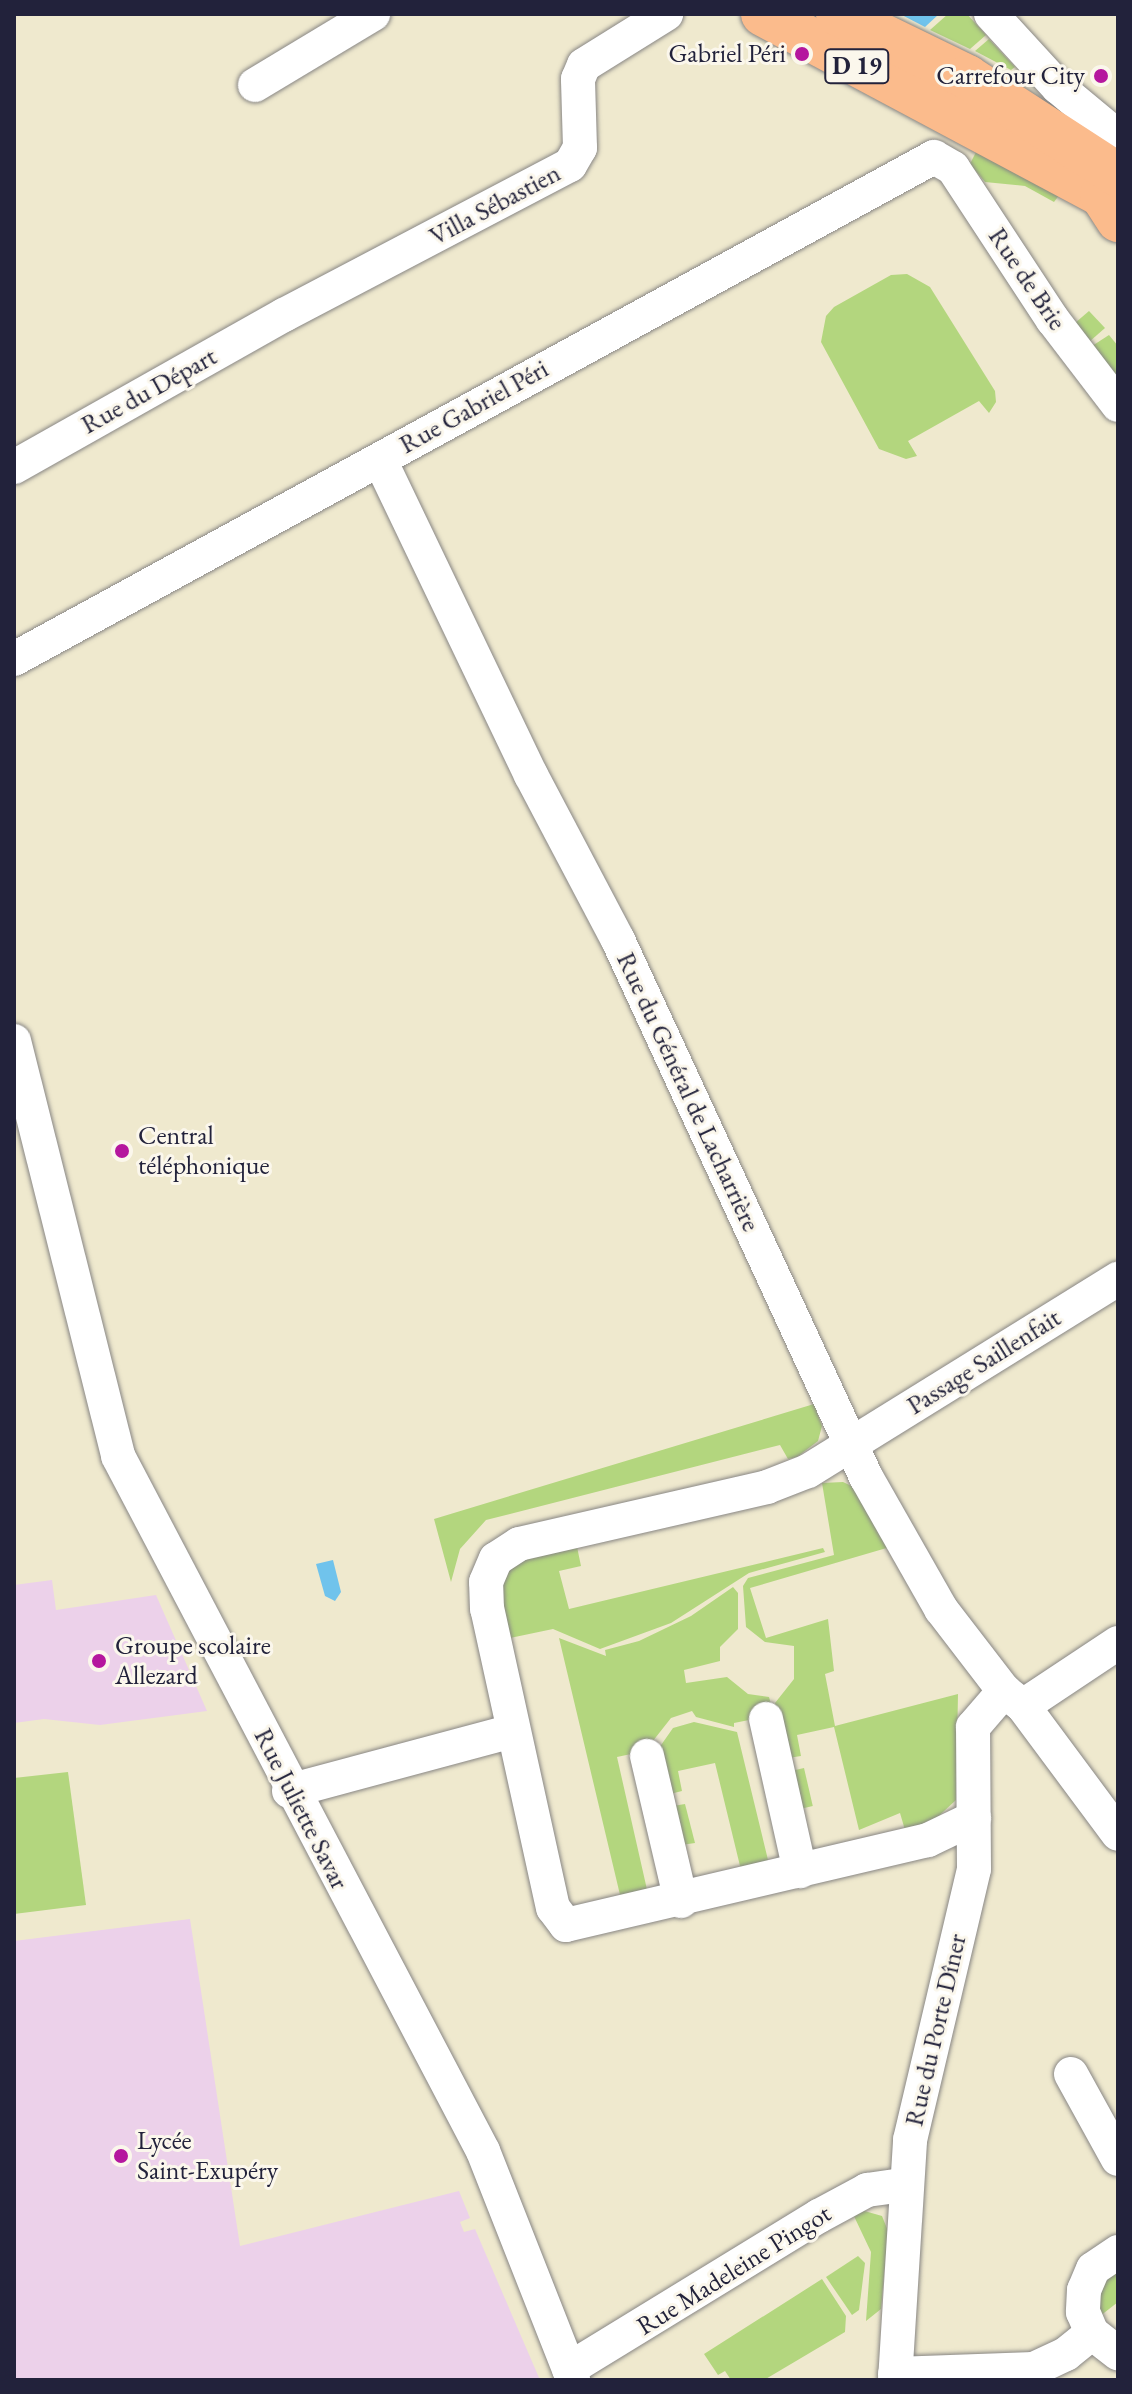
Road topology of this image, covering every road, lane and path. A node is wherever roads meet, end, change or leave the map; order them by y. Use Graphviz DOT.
graph roads {
  1 [pos="373,14"];
  2 [pos="666,14"];
  3 [pos="763,14"];
  4 [pos="838,14"];
  5 [pos="991,14"];
  6 [pos="967,77"];
  7 [pos="255,85"];
  8 [pos="951,117"];
  9 [pos="1118,137"];
  10 [pos="934,157"];
  11 [pos="1114,194"];
  12 [pos="284,315"];
  13 [pos="1118,405"];
  14 [pos="380,460"];
  15 [pos="14,467"];
  16 [pos="14,659"];
  17 [pos="14,1041"];
  18 [pos="1118,1279"];
  19 [pos="851,1446"];
  20 [pos="1118,1643"];
  21 [pos="1013,1699"];
  22 [pos="766,1719"];
  23 [pos="513,1731"];
  24 [pos="647,1756"];
  25 [pos="289,1791"];
  26 [pos="974,1818"];
  27 [pos="1118,1834"];
  28 [pos="800,1871"];
  29 [pos="681,1901"];
  30 [pos="1071,2074"];
  31 [pos="1118,2159"];
  32 [pos="904,2185"];
  33 [pos="1118,2252"];
  34 [pos="1105,2343"];
  35 [pos="895,2372"];
  36 [pos="571,2375"];
  37 [pos="1001,2377"];
  1 -- 7 [label="street"];
  2 -- 12 [label="street, Villa Sébastien"];
  3 -- 8 [label="main road, D 19"];
  4 -- 6 [label="main road, D 19"];
  5 -- 9 [label="street"];
  6 -- 8 [label="street"];
  6 -- 11 [label="main road, D 19"];
  8 -- 10 [label="street"];
  8 -- 11 [label="main road, D 19"];
  10 -- 13 [label="street, Rue de Brie"];
  10 -- 14 [label="street, Rue Gabriel Péri"];
  12 -- 15 [label="street, Rue du Départ"];
  14 -- 16 [label="street, Rue Gabriel Péri"];
  14 -- 19 [label="street, Rue du Général de Lacharrière"];
  17 -- 25 [label="street, Rue Juliette Savar"];
  18 -- 19 [label="street, Passage Saillenfait"];
  19 -- 21 [label="street, Rue du Général de Lacharrière"];
  19 -- 23 [label="street, Passage Saillenfait"];
  20 -- 21 [label="street, Rue du Porte Dîner"];
  21 -- 26 [label="street, Rue du Porte Dîner"];
  21 -- 27 [label="street, Rue du Général de Lacharrière"];
  22 -- 28 [label="street"];
  23 -- 25 [label="street"];
  23 -- 29 [label="street"];
  24 -- 29 [label="street"];
  25 -- 36 [label="street, Rue Juliette Savar"];
  26 -- 28 [label="street"];
  26 -- 32 [label="street, Rue du Porte Dîner"];
  28 -- 29 [label="street"];
  30 -- 31 [label="street"];
  32 -- 35 [label="street, Rue du Porte Dîner"];
  32 -- 36 [label="street, Rue Madeleine Pingot"];
  33 -- 34 [label="street"];
  34 -- 37 [label="street"];
  35 -- 37 [label="street"];
}
